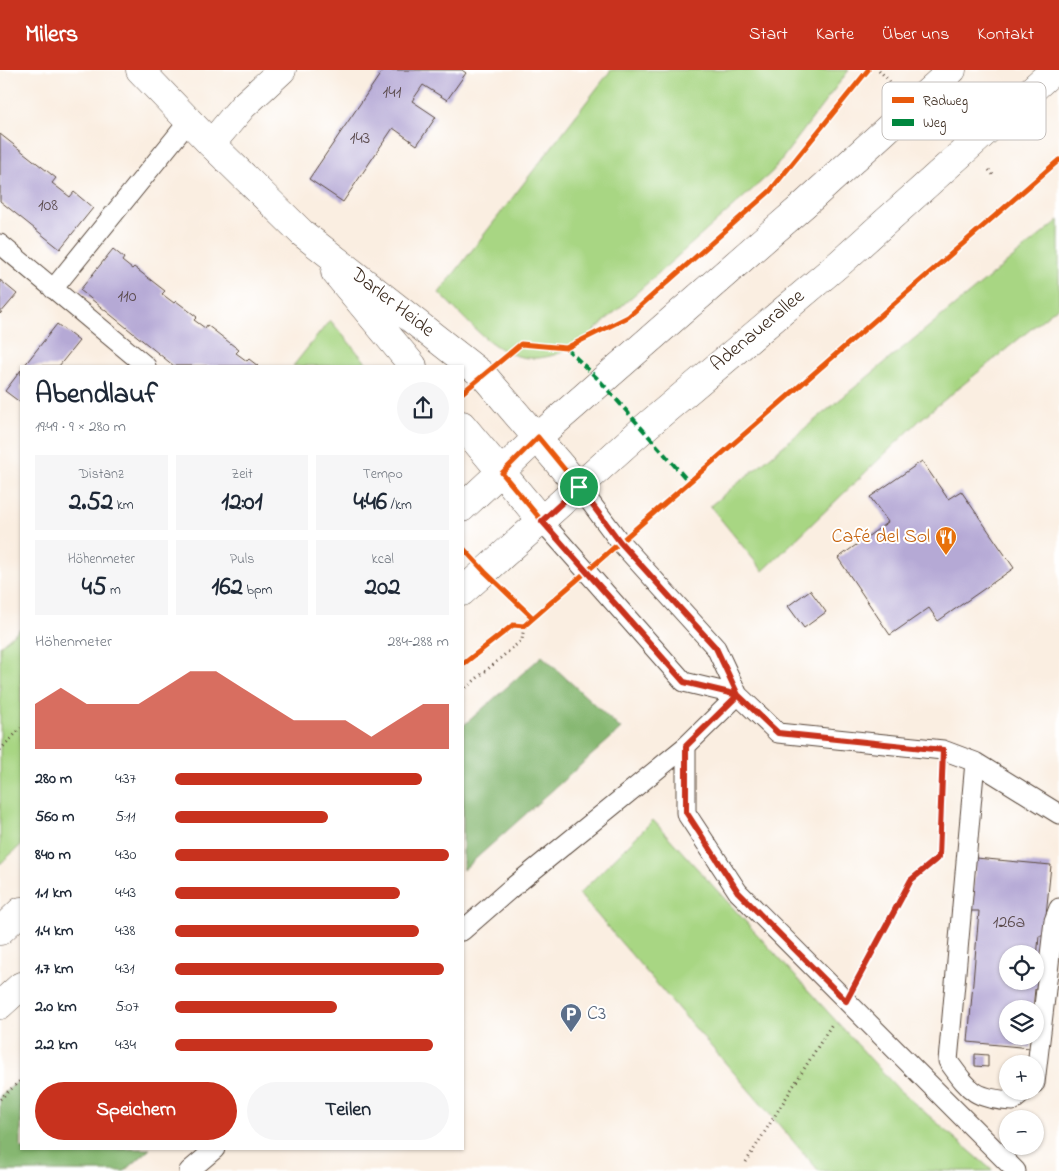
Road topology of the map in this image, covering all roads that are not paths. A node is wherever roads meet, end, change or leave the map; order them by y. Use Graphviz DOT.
graph roads {
  1 [pos="140,70"];
  2 [pos="282,70"];
  3 [pos="952,70"];
  4 [pos="1054,70"];
  5 [pos="939,82"];
  6 [pos="1041,82"];
  7 [pos="189,121"];
  8 [pos="882,134"];
  9 [pos="976,140"];
  10 [pos="211,144"];
  11 [pos="302,233"];
  12 [pos="0,244"];
  13 [pos="53,289"];
  14 [pos="145,365"];
  15 [pos="412,365"];
  16 [pos="464,427"];
  17 [pos="538,437"];
  18 [pos="502,473"];
  19 [pos="579,487"];
  20 [pos="464,506"];
  21 [pos="542,521"];
  22 [pos="464,590"];
  23 [pos="738,695"];
  24 [pos="686,746"];
  25 [pos="975,762"];
  26 [pos="1059,814"];
  27 [pos="1059,908"];
  28 [pos="20,912"];
  29 [pos="464,929"];
  30 [pos="0,931"];
  31 [pos="20,987"];
  32 [pos="0,1005"];
  33 [pos="1038,1055"];
  34 [pos="1014,1100"];
  35 [pos="214,1150"];
  36 [pos="189,1171"];
  37 [pos="1016,1171"];
  1 -- 7 [label="main road, Darler Heide"];
  2 -- 10 [label="main road"];
  3 -- 5 [label="main road"];
  4 -- 6 [label="main road, Adenauerallee"];
  7 -- 10 [label="main road, Darler Heide"];
  7 -- 13 [label="lane"];
  8 -- 17 [label="main road"];
  9 -- 19 [label="main road, Adenauerallee"];
  10 -- 11 [label="main road, Darler Heide"];
  11 -- 15 [label="main road, Darler Heide"];
  11 -- 17 [label="main road, Darler Heide"];
  12 -- 13 [label="lane"];
  13 -- 14 [label="lane"];
  16 -- 18 [label="main road"];
  17 -- 18 [label="main road"];
  17 -- 19 [label="main road, Darler Heide"];
  18 -- 20 [label="main road"];
  18 -- 21 [label="main road"];
  19 -- 21 [label="main road, Adenauerallee"];
  19 -- 23 [label="lane"];
  21 -- 22 [label="main road, Adenauerallee"];
  21 -- 23 [label="lane"];
  23 -- 24 [label="lane"];
  23 -- 25 [label="lane"];
  24 -- 29 [label="lane"];
  24 -- 37 [label="lane"];
  25 -- 26 [label="lane"];
  25 -- 34 [label="lane"];
  27 -- 33 [label="lane"];
  28 -- 30 [label="main road"];
  31 -- 32 [label="main road"];
  35 -- 36 [label="lane"];
}
